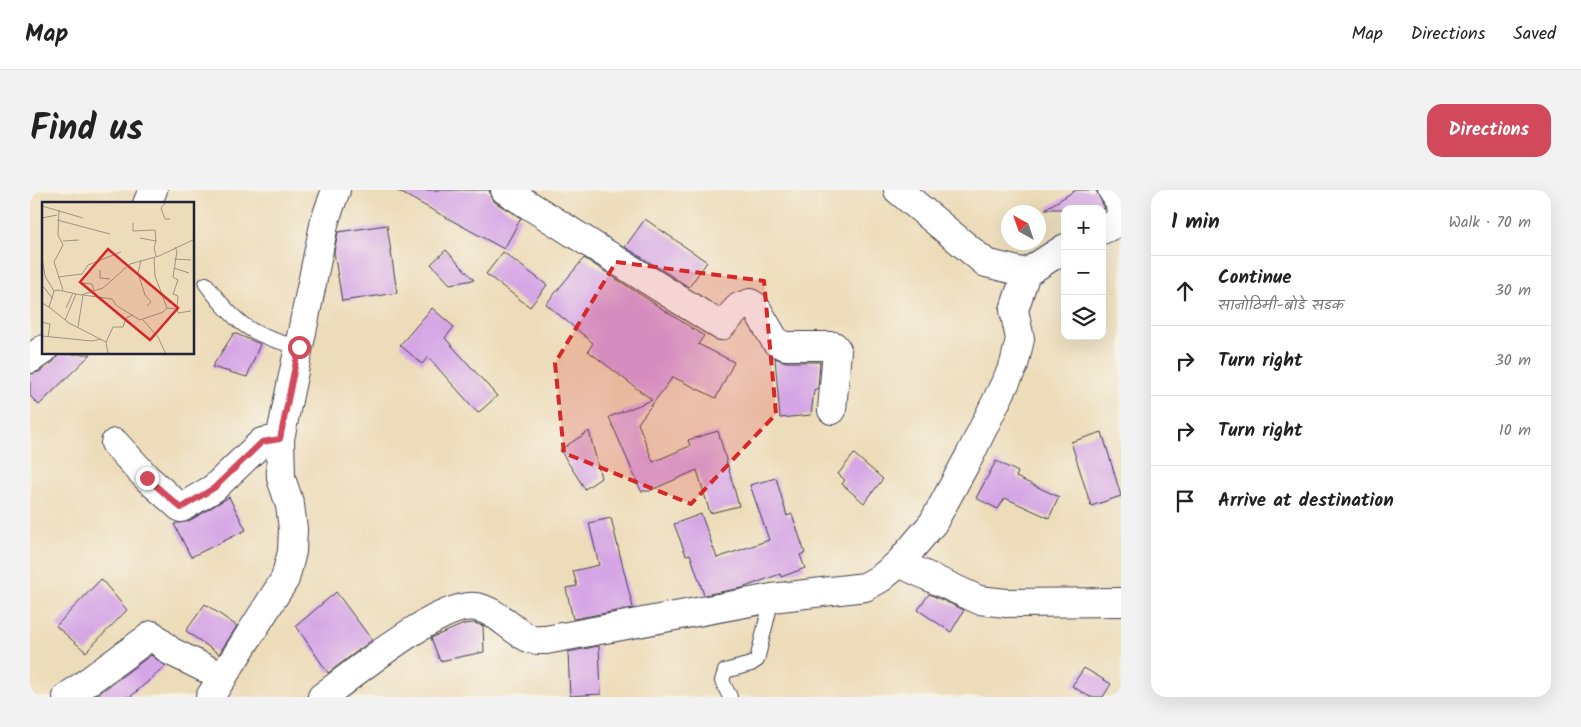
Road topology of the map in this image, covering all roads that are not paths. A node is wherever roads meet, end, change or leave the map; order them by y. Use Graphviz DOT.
graph roads {
  1 [pos="153,190"];
  2 [pos="336,190"];
  3 [pos="505,190"];
  4 [pos="898,190"];
  5 [pos="1112,190"];
  6 [pos="148,202"];
  7 [pos="1121,210"];
  8 [pos="1121,215"];
  9 [pos="1106,228"];
  10 [pos="1062,250"];
  11 [pos="1026,273"];
  12 [pos="206,284"];
  13 [pos="299,347"];
  14 [pos="42,350"];
  15 [pos="30,359"];
  16 [pos="832,410"];
  17 [pos="280,439"];
  18 [pos="115,443"];
  19 [pos="900,563"];
  20 [pos="772,598"];
  21 [pos="1121,602"];
  22 [pos="216,687"];
  23 [pos="67,697"];
  24 [pos="322,697"];
  25 [pos="730,697"];
  1 -- 6 [label="street"];
  2 -- 13 [label="street"];
  3 -- 16 [label="street"];
  4 -- 11 [label="street"];
  5 -- 7 [label="street"];
  8 -- 9 [label="street"];
  10 -- 11 [label="street"];
  11 -- 19 [label="street"];
  12 -- 13 [label="lane"];
  13 -- 17 [label="street"];
  14 -- 15 [label="street"];
  17 -- 18 [label="street"];
  17 -- 22 [label="street"];
  19 -- 20 [label="street"];
  19 -- 21 [label="street"];
  20 -- 24 [label="street"];
  20 -- 25 [label="lane"];
  22 -- 23 [label="street"];
}
